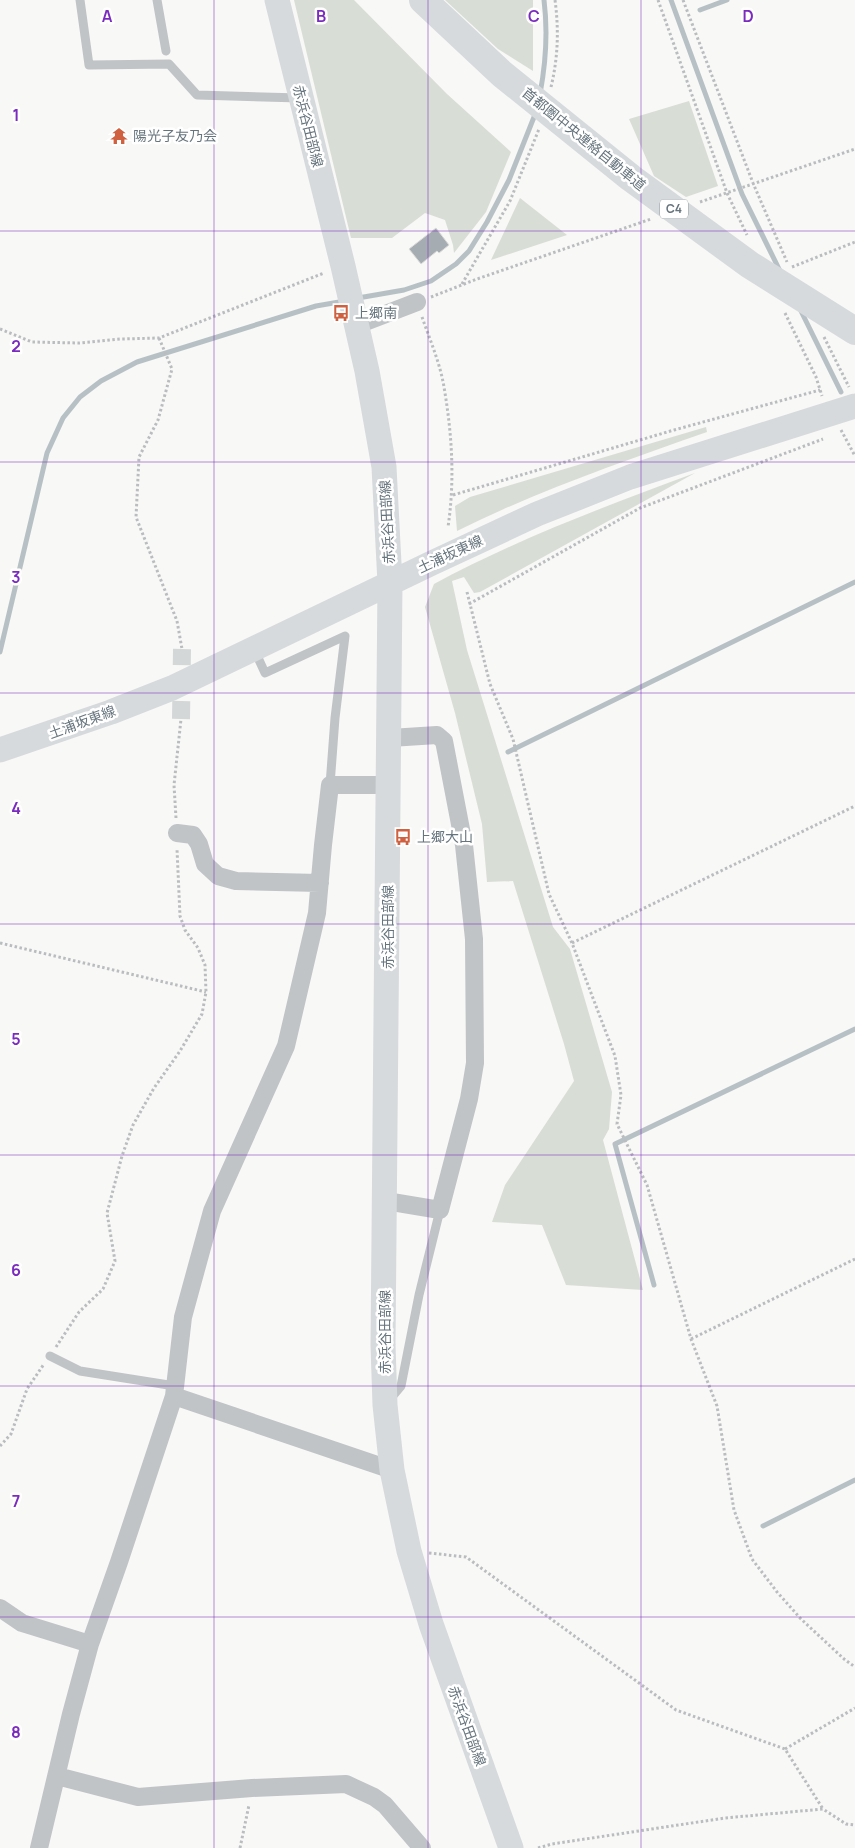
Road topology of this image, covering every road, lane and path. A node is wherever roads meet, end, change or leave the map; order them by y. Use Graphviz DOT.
graph roads {
  1 [pos="80,0"];
  2 [pos="157,0"];
  3 [pos="277,0"];
  4 [pos="423,0"];
  5 [pos="555,0"];
  6 [pos="658,0"];
  7 [pos="684,0"];
  8 [pos="166,51"];
  9 [pos="550,92"];
  10 [pos="301,98"];
  11 [pos="540,128"];
  12 [pos="855,148"];
  13 [pos="753,183"];
  14 [pos="726,192"];
  15 [pos="692,205"];
  16 [pos="658,217"];
  17 [pos="855,242"];
  18 [pos="343,266"];
  19 [pos="461,285"];
  20 [pos="417,302"];
  21 [pos="357,325"];
  22 [pos="0,329"];
  23 [pos="820,329"];
  24 [pos="855,330"];
  25 [pos="159,338"];
  26 [pos="820,390"];
  27 [pos="854,400"];
  28 [pos="835,429"];
  29 [pos="855,456"];
  30 [pos="452,495"];
  31 [pos="448,527"];
  32 [pos="390,584"];
  33 [pos="467,592"];
  34 [pos="469,604"];
  35 [pos="182,649"];
  36 [pos="254,650"];
  37 [pos="181,719"];
  38 [pos="390,738"];
  39 [pos="0,750"];
  40 [pos="389,784"];
  41 [pos="330,785"];
  42 [pos="855,806"];
  43 [pos="176,833"];
  44 [pos="320,882"];
  45 [pos="0,943"];
  46 [pos="572,943"];
  47 [pos="206,992"];
  48 [pos="386,1201"];
  49 [pos="440,1210"];
  50 [pos="855,1259"];
  51 [pos="691,1339"];
  52 [pos="50,1356"];
  53 [pos="174,1391"];
  54 [pos="385,1405"];
  55 [pos="0,1446"];
  56 [pos="392,1470"];
  57 [pos="409,1551"];
  58 [pos="0,1608"];
  59 [pos="90,1644"];
  60 [pos="855,1667"];
  61 [pos="855,1708"];
  62 [pos="785,1749"];
  63 [pos="56,1776"];
  64 [pos="252,1788"];
  65 [pos="823,1809"];
  66 [pos="855,1825"];
  67 [pos="39,1848"];
  68 [pos="240,1848"];
  69 [pos="422,1848"];
  70 [pos="511,1848"];
  71 [pos="538,1848"];
  1 -- 10 [label="lane"];
  2 -- 8 [label="lane"];
  3 -- 10 [label="main road, 赤浜谷田部線"];
  4 -- 24 [label="highway, 首都圏中央連絡自動車道 / C4"];
  5 -- 9 [label="path"];
  6 -- 14 [label="path"];
  7 -- 13 [label="path"];
  10 -- 18 [label="main road, 赤浜谷田部線"];
  11 -- 19 [label="path"];
  12 -- 13 [label="path"];
  13 -- 14 [label="path"];
  13 -- 17 [label="path"];
  14 -- 15 [label="path"];
  16 -- 19 [label="path"];
  18 -- 21 [label="main road, 赤浜谷田部線"];
  18 -- 25 [label="path"];
  19 -- 20 [label="path"];
  20 -- 21 [label="street"];
  20 -- 30 [label="path"];
  21 -- 32 [label="main road, 赤浜谷田部線"];
  22 -- 25 [label="path"];
  23 -- 27 [label="path"];
  25 -- 35 [label="path"];
  26 -- 30 [label="path"];
  27 -- 28 [label="main road, 土浦坂東線"];
  28 -- 29 [label="path"];
  28 -- 32 [label="main road, 土浦坂東線"];
  28 -- 34 [label="path"];
  30 -- 31 [label="path"];
  32 -- 36 [label="main road, 土浦坂東線"];
  32 -- 38 [label="main road, 赤浜谷田部線"];
  33 -- 34 [label="path"];
  34 -- 46 [label="path"];
  36 -- 39 [label="main road, 土浦坂東線"];
  36 -- 41 [label="lane"];
  37 -- 43 [label="path"];
  38 -- 40 [label="main road, 赤浜谷田部線"];
  38 -- 49 [label="street"];
  40 -- 41 [label="street"];
  40 -- 48 [label="main road, 赤浜谷田部線"];
  41 -- 44 [label="street"];
  42 -- 46 [label="path"];
  43 -- 44 [label="street"];
  43 -- 47 [label="path"];
  44 -- 53 [label="street"];
  45 -- 47 [label="path"];
  46 -- 51 [label="path"];
  47 -- 52 [label="path"];
  48 -- 49 [label="street"];
  48 -- 54 [label="main road, 赤浜谷田部線"];
  49 -- 54 [label="lane"];
  50 -- 51 [label="path"];
  51 -- 60 [label="path"];
  52 -- 53 [label="lane"];
  52 -- 55 [label="path"];
  53 -- 56 [label="street"];
  53 -- 59 [label="street"];
  54 -- 56 [label="main road, 赤浜谷田部線"];
  56 -- 57 [label="main road, 赤浜谷田部線"];
  57 -- 62 [label="path"];
  57 -- 70 [label="main road, 赤浜谷田部線"];
  58 -- 59 [label="street"];
  59 -- 63 [label="street"];
  61 -- 62 [label="path"];
  62 -- 65 [label="path"];
  63 -- 64 [label="street"];
  63 -- 67 [label="street"];
  64 -- 68 [label="path"];
  64 -- 69 [label="street"];
  65 -- 66 [label="path"];
  65 -- 71 [label="path"];
}
